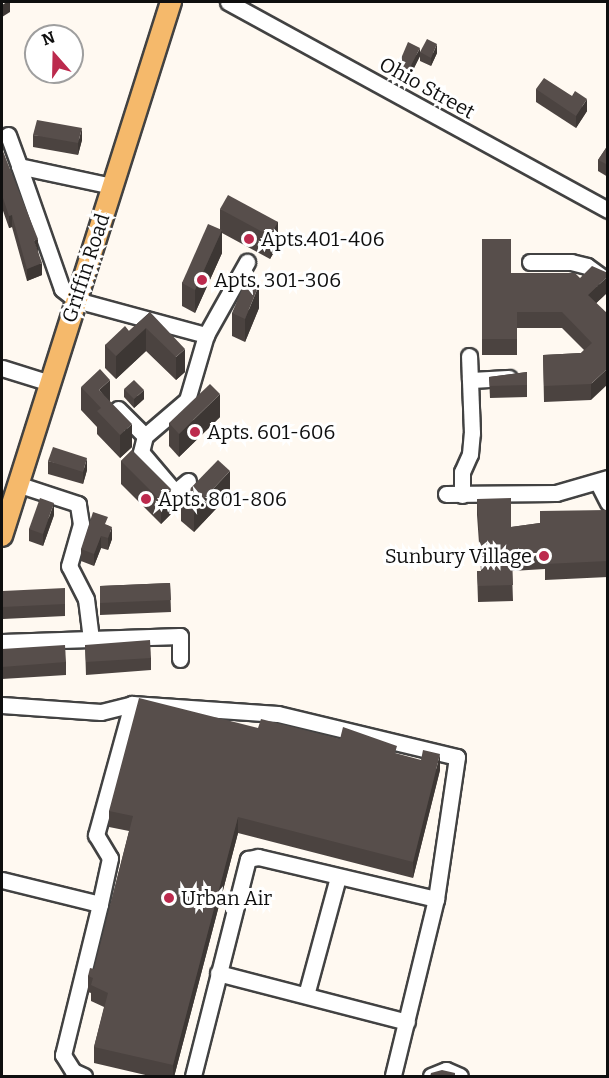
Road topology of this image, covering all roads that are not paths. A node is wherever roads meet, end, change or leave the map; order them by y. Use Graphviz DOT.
graph roads {
  1 [pos="171,2"];
  2 [pos="228,2"];
  3 [pos="8,135"];
  4 [pos="19,166"];
  5 [pos="112,186"];
  6 [pos="608,210"];
  7 [pos="247,262"];
  8 [pos="530,262"];
  9 [pos="608,281"];
  10 [pos="76,300"];
  11 [pos="206,335"];
  12 [pos="469,356"];
  13 [pos="2,368"];
  14 [pos="520,378"];
  15 [pos="470,380"];
  16 [pos="50,383"];
  17 [pos="118,409"];
  18 [pos="145,436"];
  19 [pos="188,481"];
  20 [pos="603,481"];
  21 [pos="17,484"];
  22 [pos="446,494"];
  23 [pos="462,495"];
  24 [pos="608,503"];
  25 [pos="2,536"];
  26 [pos="91,639"];
  27 [pos="2,642"];
  28 [pos="180,659"];
  29 [pos="132,704"];
  30 [pos="2,705"];
  31 [pos="338,877"];
  32 [pos="2,880"];
  33 [pos="436,899"];
  34 [pos="100,904"];
  35 [pos="218,973"];
  36 [pos="306,995"];
  37 [pos="407,1022"];
  38 [pos="442,1074"];
  39 [pos="84,1077"];
  40 [pos="193,1077"];
  41 [pos="393,1077"];
  42 [pos="460,1077"];
  1 -- 5 [label="main road, Griffin Road"];
  2 -- 6 [label="street, Ohio Street"];
  3 -- 4 [label="street"];
  4 -- 5 [label="street"];
  4 -- 10 [label="street"];
  5 -- 10 [label="main road, Griffin Road"];
  7 -- 11 [label="street"];
  8 -- 9 [label="street"];
  10 -- 11 [label="street"];
  10 -- 16 [label="main road, Griffin Road"];
  11 -- 18 [label="street"];
  12 -- 15 [label="street"];
  13 -- 16 [label="street"];
  14 -- 15 [label="street"];
  15 -- 23 [label="street"];
  16 -- 21 [label="main road, Griffin Road"];
  17 -- 18 [label="street"];
  18 -- 19 [label="street"];
  20 -- 23 [label="street"];
  20 -- 24 [label="street"];
  21 -- 25 [label="main road, Griffin Road"];
  21 -- 26 [label="street"];
  22 -- 23 [label="street"];
  26 -- 27 [label="street"];
  26 -- 28 [label="street"];
  29 -- 30 [label="street"];
  29 -- 33 [label="street"];
  29 -- 34 [label="street"];
  31 -- 33 [label="street"];
  31 -- 35 [label="street"];
  31 -- 36 [label="street"];
  32 -- 34 [label="street"];
  33 -- 37 [label="street"];
  34 -- 39 [label="street"];
  35 -- 36 [label="street"];
  35 -- 40 [label="street"];
  36 -- 37 [label="street"];
  37 -- 41 [label="street"];
  38 -- 42 [label="street"];
}
